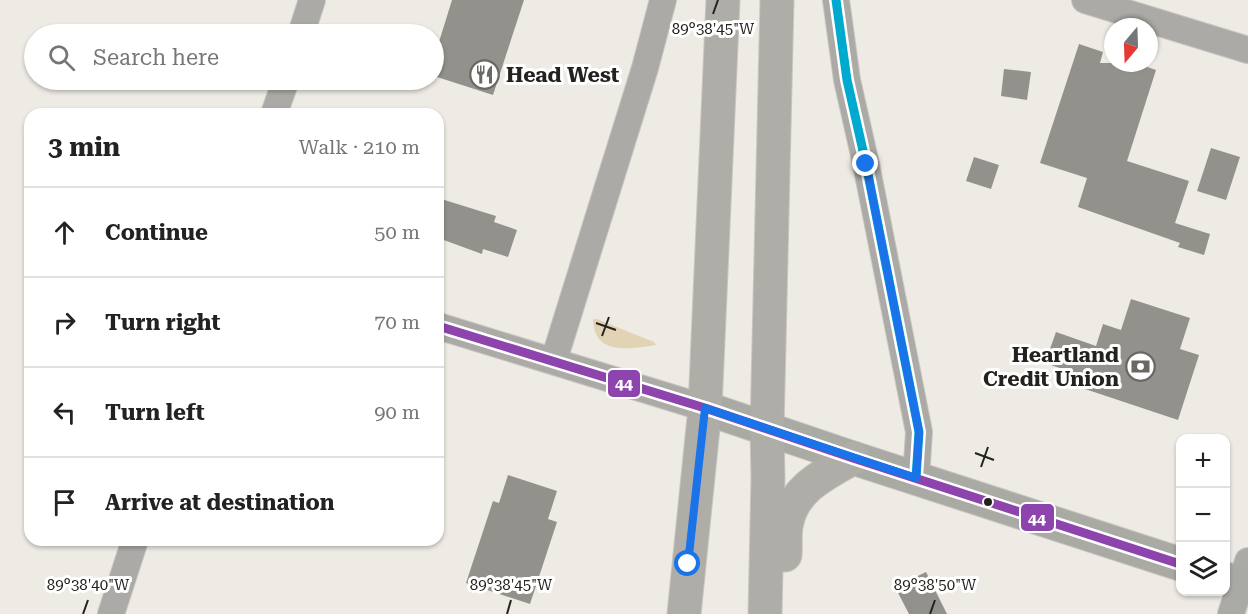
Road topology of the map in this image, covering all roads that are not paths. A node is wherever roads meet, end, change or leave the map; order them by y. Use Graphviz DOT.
graph roads {
  1 [pos="312,0"];
  2 [pos="663,0"];
  3 [pos="723,0"];
  4 [pos="777,0"];
  5 [pos="836,0"];
  6 [pos="1085,0"];
  7 [pos="304,24"];
  8 [pos="1248,50"];
  9 [pos="282,90"];
  10 [pos="276,108"];
  11 [pos="444,328"];
  12 [pos="554,360"];
  13 [pos="705,408"];
  14 [pos="766,429"];
  15 [pos="853,458"];
  16 [pos="916,478"];
  17 [pos="133,546"];
  18 [pos="1176,563"];
  19 [pos="688,564"];
  20 [pos="111,614"];
  21 [pos="675,614"];
  22 [pos="684,614"];
  23 [pos="765,614"];
  24 [pos="784,614"];
  1 -- 7 [label="street"];
  2 -- 12 [label="street"];
  3 -- 13 [label="main road"];
  4 -- 14 [label="main road"];
  5 -- 16 [label="street"];
  6 -- 8 [label="street"];
  9 -- 10 [label="street"];
  11 -- 12 [label="street"];
  12 -- 13 [label="street"];
  13 -- 14 [label="street"];
  13 -- 19 [label="main road"];
  14 -- 15 [label="street"];
  14 -- 23 [label="main road"];
  15 -- 16 [label="street"];
  15 -- 24 [label="main road"];
  16 -- 18 [label="street"];
  17 -- 20 [label="street"];
  19 -- 21 [label="main road"];
  19 -- 22 [label="main road"];
}
